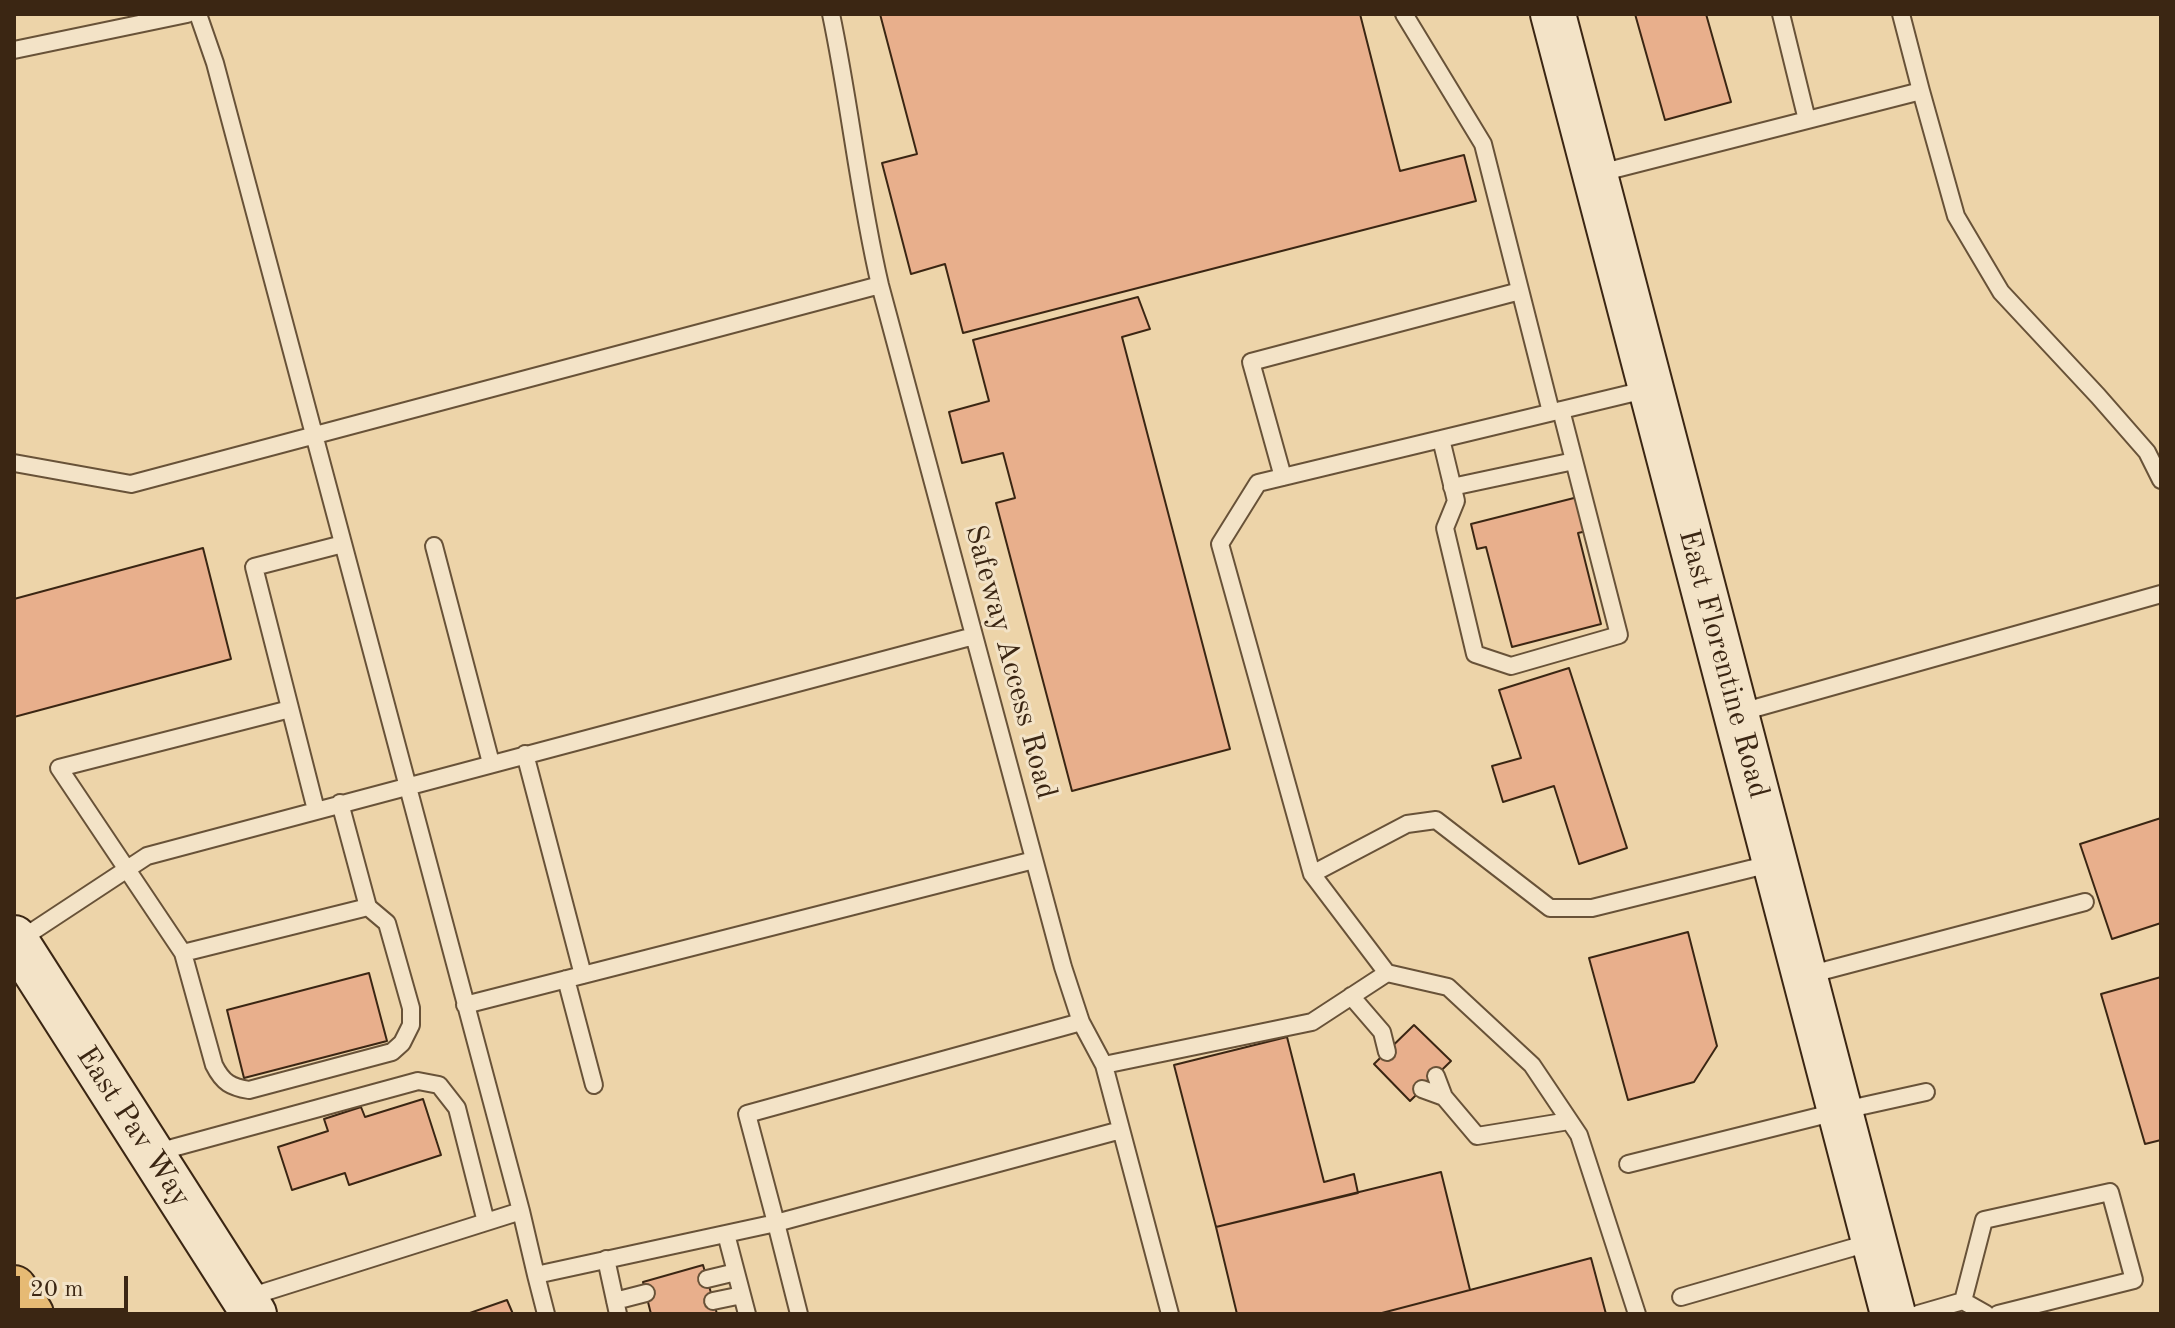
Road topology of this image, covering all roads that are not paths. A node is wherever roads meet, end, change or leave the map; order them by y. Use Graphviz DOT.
graph roads {
  1 [pos="187,14"];
  2 [pos="198,14"];
  3 [pos="831,14"];
  4 [pos="1404,14"];
  5 [pos="1553,14"];
  6 [pos="1781,14"];
  7 [pos="1901,14"];
  8 [pos="14,50"];
  9 [pos="1921,91"];
  10 [pos="1807,120"];
  11 [pos="1595,174"];
  12 [pos="880,285"];
  13 [pos="1520,291"];
  14 [pos="1651,388"];
  15 [pos="1556,411"];
  16 [pos="315,437"];
  17 [pos="1441,439"];
  18 [pos="1574,461"];
  19 [pos="14,463"];
  20 [pos="1283,477"];
  21 [pos="2161,480"];
  22 [pos="1452,487"];
  23 [pos="343,544"];
  24 [pos="434,546"];
  25 [pos="2161,594"];
  26 [pos="974,636"];
  27 [pos="290,709"];
  28 [pos="1736,713"];
  29 [pos="525,754"];
  30 [pos="491,763"];
  31 [pos="406,785"];
  32 [pos="340,803"];
  33 [pos="316,810"];
  34 [pos="1034,860"];
  35 [pos="1775,863"];
  36 [pos="126,870"];
  37 [pos="1312,874"];
  38 [pos="2085,902"];
  39 [pos="368,907"];
  40 [pos="15,940"];
  41 [pos="183,953"];
  42 [pos="1387,973"];
  43 [pos="583,975"];
  44 [pos="1805,975"];
  45 [pos="566,979"];
  46 [pos="1351,996"];
  47 [pos="465,1005"];
  48 [pos="1081,1022"];
  49 [pos="1382,1032"];
  50 [pos="1400,1038"];
  51 [pos="1387,1052"];
  52 [pos="1104,1065"];
  53 [pos="1436,1076"];
  54 [pos="594,1085"];
  55 [pos="1422,1089"];
  56 [pos="1926,1092"];
  57 [pos="1444,1097"];
  58 [pos="1840,1111"];
  59 [pos="1569,1121"];
  60 [pos="1121,1130"];
  61 [pos="150,1154"];
  62 [pos="1628,1164"];
  63 [pos="521,1211"];
  64 [pos="486,1222"];
  65 [pos="776,1223"];
  66 [pos="726,1234"];
  67 [pos="1874,1242"];
  68 [pos="606,1259"];
  69 [pos="736,1272"];
  70 [pos="536,1275"];
  71 [pos="707,1279"];
  72 [pos="14,1288"];
  73 [pos="646,1293"];
  74 [pos="742,1295"];
  75 [pos="1681,1297"];
  76 [pos="713,1301"];
  77 [pos="1963,1301"];
  78 [pos="249,1306"];
  79 [pos="616,1308"];
  80 [pos="31,1314"];
  81 [pos="546,1314"];
  82 [pos="747,1314"];
  83 [pos="799,1314"];
  84 [pos="1170,1314"];
  85 [pos="1637,1314"];
  86 [pos="1893,1314"];
  87 [pos="1918,1314"];
  88 [pos="1986,1314"];
  89 [pos="1998,1314"];
  1 -- 8 [label="lane"];
  2 -- 16 [label="lane"];
  3 -- 12 [label="lane, Safeway Access Road"];
  4 -- 13 [label="lane"];
  5 -- 11 [label="street, East Florentine Road"];
  6 -- 10 [label="lane"];
  7 -- 9 [label="lane"];
  9 -- 10 [label="lane"];
  9 -- 21 [label="lane"];
  10 -- 11 [label="lane"];
  11 -- 14 [label="street, East Florentine Road"];
  12 -- 16 [label="lane"];
  12 -- 26 [label="lane, Safeway Access Road"];
  13 -- 15 [label="lane"];
  13 -- 20 [label="lane"];
  14 -- 15 [label="lane"];
  14 -- 28 [label="street, East Florentine Road"];
  15 -- 17 [label="lane"];
  15 -- 18 [label="lane"];
  16 -- 19 [label="lane"];
  16 -- 23 [label="lane"];
  17 -- 20 [label="lane"];
  17 -- 22 [label="lane"];
  18 -- 22 [label="lane"];
  18 -- 22 [label="lane"];
  20 -- 37 [label="lane"];
  23 -- 27 [label="lane"];
  23 -- 31 [label="lane"];
  24 -- 30 [label="lane"];
  25 -- 28 [label="lane"];
  26 -- 29 [label="lane"];
  26 -- 34 [label="lane, Safeway Access Road"];
  27 -- 33 [label="lane"];
  27 -- 36 [label="lane"];
  28 -- 35 [label="street, East Florentine Road"];
  29 -- 30 [label="lane"];
  29 -- 43 [label="lane"];
  30 -- 31 [label="lane"];
  31 -- 32 [label="lane"];
  31 -- 47 [label="lane"];
  32 -- 33 [label="lane"];
  32 -- 39 [label="lane"];
  33 -- 36 [label="lane"];
  34 -- 43 [label="lane"];
  34 -- 48 [label="lane, Safeway Access Road"];
  35 -- 37 [label="lane"];
  35 -- 44 [label="street, East Florentine Road"];
  36 -- 40 [label="lane"];
  36 -- 41 [label="lane"];
  37 -- 42 [label="lane"];
  38 -- 44 [label="lane"];
  39 -- 41 [label="lane"];
  39 -- 41 [label="lane"];
  40 -- 61 [label="street, East Pav Way"];
  42 -- 46 [label="lane"];
  42 -- 59 [label="lane"];
  43 -- 45 [label="lane"];
  44 -- 58 [label="street, East Florentine Road"];
  45 -- 47 [label="lane"];
  45 -- 54 [label="lane"];
  46 -- 49 [label="lane"];
  46 -- 52 [label="lane"];
  47 -- 63 [label="lane"];
  48 -- 52 [label="lane, Safeway Access Road"];
  48 -- 65 [label="lane"];
  49 -- 50 [label="lane"];
  49 -- 51 [label="lane"];
  52 -- 60 [label="lane, Safeway Access Road"];
  53 -- 57 [label="lane"];
  55 -- 57 [label="lane"];
  56 -- 58 [label="lane"];
  57 -- 59 [label="lane"];
  58 -- 62 [label="lane"];
  58 -- 67 [label="street, East Florentine Road"];
  59 -- 85 [label="lane"];
  60 -- 65 [label="lane"];
  60 -- 84 [label="lane, Safeway Access Road"];
  61 -- 64 [label="lane"];
  61 -- 78 [label="street, East Pav Way"];
  63 -- 64 [label="lane"];
  63 -- 70 [label="lane"];
  64 -- 78 [label="lane"];
  65 -- 66 [label="lane"];
  65 -- 83 [label="lane"];
  66 -- 68 [label="lane"];
  66 -- 69 [label="lane"];
  67 -- 75 [label="lane"];
  67 -- 86 [label="street, East Florentine Road"];
  68 -- 70 [label="lane"];
  68 -- 79 [label="lane"];
  69 -- 71 [label="lane"];
  69 -- 74 [label="lane"];
  70 -- 81 [label="lane"];
  72 -- 80 [label="main road"];
  73 -- 79 [label="lane"];
  74 -- 76 [label="lane"];
  74 -- 82 [label="lane"];
  77 -- 87 [label="lane"];
  77 -- 88 [label="lane"];
  77 -- 89 [label="lane"];
}
